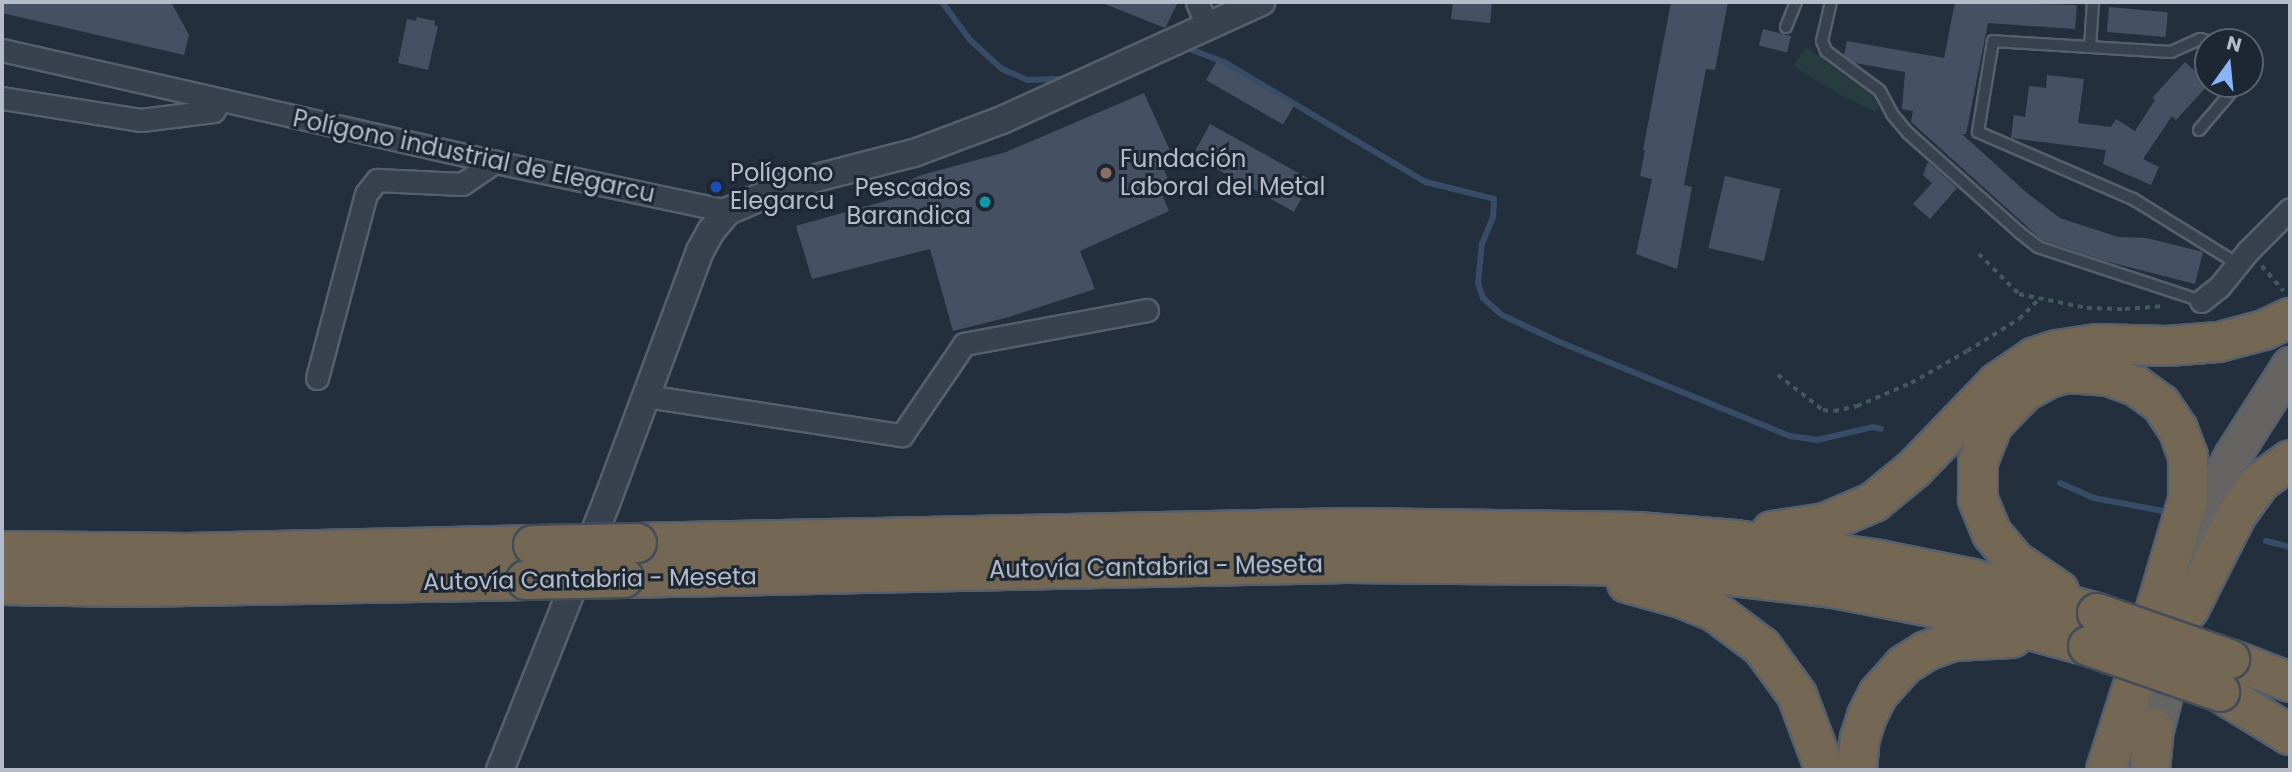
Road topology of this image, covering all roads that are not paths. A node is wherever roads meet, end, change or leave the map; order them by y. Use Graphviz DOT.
graph roads {
  1 [pos="1197,2"];
  2 [pos="1261,2"];
  3 [pos="1796,2"];
  4 [pos="1831,2"];
  5 [pos="2093,2"];
  6 [pos="1207,26"];
  7 [pos="1786,27"];
  8 [pos="2194,42"];
  9 [pos="2090,47"];
  10 [pos="2,50"];
  11 [pos="2,98"];
  12 [pos="2226,98"];
  13 [pos="221,100"];
  14 [pos="2199,130"];
  15 [pos="495,162"];
  16 [pos="2290,209"];
  17 [pos="728,211"];
  18 [pos="2243,258"];
  19 [pos="2201,301"];
  20 [pos="2288,306"];
  21 [pos="1147,310"];
  22 [pos="2290,365"];
  23 [pos="317,378"];
  24 [pos="2290,395"];
  25 [pos="646,396"];
  26 [pos="2290,460"];
  27 [pos="1638,533"];
  28 [pos="2,543"];
  29 [pos="2,551"];
  30 [pos="91,553"];
  31 [pos="1494,562"];
  32 [pos="529,563"];
  33 [pos="2,585"];
  34 [pos="2189,609"];
  35 [pos="2093,629"];
  36 [pos="2141,658"];
  37 [pos="2290,669"];
  38 [pos="2225,676"];
  39 [pos="2290,682"];
  40 [pos="2290,720"];
  41 [pos="2154,728"];
  42 [pos="2290,735"];
  43 [pos="500,770"];
  44 [pos="1825,770"];
  45 [pos="1857,770"];
  46 [pos="2105,770"];
  47 [pos="2117,770"];
  48 [pos="2144,770"];
  49 [pos="2150,770"];
  1 -- 6 [label="street"];
  2 -- 6 [label="street"];
  3 -- 7 [label="lane"];
  4 -- 19 [label="lane"];
  5 -- 9 [label="lane"];
  6 -- 17 [label="street"];
  8 -- 9 [label="lane"];
  9 -- 18 [label="lane"];
  10 -- 13 [label="street, Polígono industrial de Elegarcu"];
  11 -- 13 [label="street"];
  12 -- 14 [label="lane"];
  13 -- 15 [label="street, Polígono industrial de Elegarcu"];
  15 -- 17 [label="street, Polígono industrial de Elegarcu"];
  15 -- 23 [label="street, Polígono industrial de Elegarcu"];
  16 -- 18 [label="street"];
  17 -- 25 [label="street"];
  18 -- 19 [label="street"];
  20 -- 27 [label="highway"];
  21 -- 25 [label="street"];
  22 -- 36 [label="highway"];
  24 -- 34 [label="highway"];
  25 -- 43 [label="street"];
  26 -- 34 [label="highway"];
  27 -- 32 [label="highway, Autovía Cantabria - Meseta, bridge"];
  27 -- 35 [label="highway, Autovía Cantabria - Meseta"];
  28 -- 30 [label="highway"];
  29 -- 30 [label="highway, Autovía Cantabria - Meseta"];
  30 -- 32 [label="highway, Autovía Cantabria - Meseta"];
  31 -- 32 [label="highway, Autovía Cantabria - Meseta, bridge"];
  31 -- 35 [label="highway, Autovía Cantabria - Meseta"];
  31 -- 44 [label="highway"];
  32 -- 33 [label="highway, Autovía Cantabria - Meseta"];
  34 -- 41 [label="highway"];
  35 -- 36 [label="highway"];
  35 -- 38 [label="highway, Autovía Cantabria - Meseta, bridge"];
  35 -- 45 [label="highway"];
  36 -- 46 [label="highway"];
  36 -- 47 [label="highway"];
  37 -- 38 [label="highway"];
  38 -- 39 [label="highway, Autovía Cantabria - Meseta"];
  38 -- 40 [label="highway, Autovía Cantabria - Meseta"];
  38 -- 42 [label="highway"];
  41 -- 48 [label="highway"];
  41 -- 49 [label="highway"];
}
